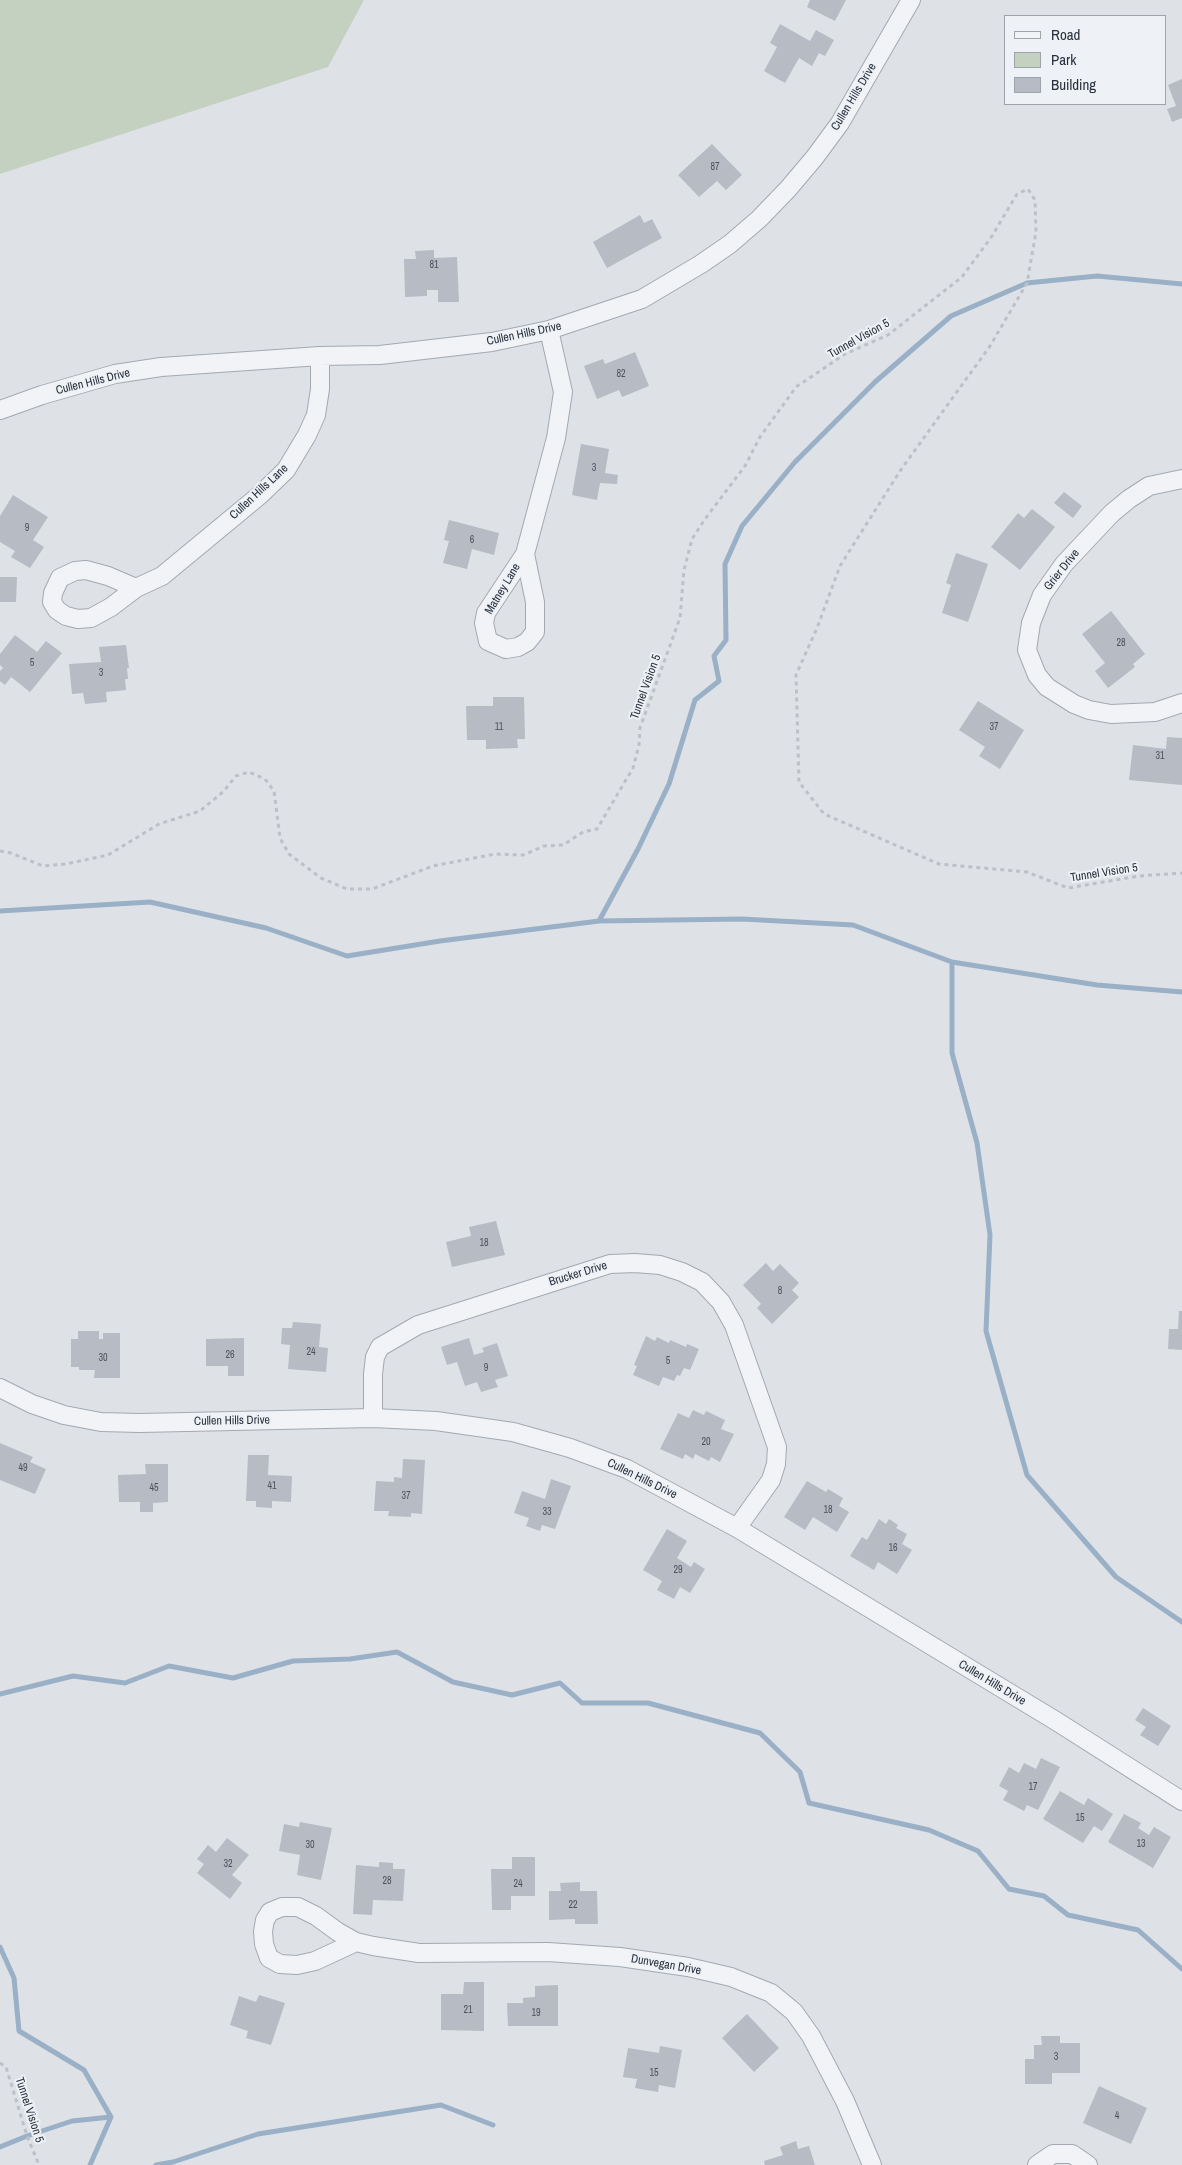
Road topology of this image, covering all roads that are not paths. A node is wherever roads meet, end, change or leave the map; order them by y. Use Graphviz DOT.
graph roads {
  1 [pos="911,0"];
  2 [pos="549,330"];
  3 [pos="320,356"];
  4 [pos="0,410"];
  5 [pos="1182,478"];
  6 [pos="525,554"];
  7 [pos="136,588"];
  8 [pos="1182,703"];
  9 [pos="0,1388"];
  10 [pos="374,1418"];
  11 [pos="737,1528"];
  12 [pos="1182,1801"];
  13 [pos="356,1942"];
  14 [pos="872,2165"];
  15 [pos="1037,2165"];
  16 [pos="1088,2165"];
  1 -- 2 [label="street, Cullen Hills Drive"];
  2 -- 3 [label="street, Cullen Hills Drive"];
  2 -- 6 [label="street, Matney Lane"];
  3 -- 4 [label="street, Cullen Hills Drive"];
  3 -- 7 [label="street, Cullen Hills Lane"];
  5 -- 8 [label="street, Grier Drive"];
  6 -- 6 [label="street, Matney Lane"];
  9 -- 10 [label="street, Cullen Hills Drive"];
  10 -- 11 [label="street, Cullen Hills Drive"];
  10 -- 11 [label="street, Brucker Drive"];
  11 -- 12 [label="street, Cullen Hills Drive"];
  13 -- 13 [label="street, Dunvegan Drive"];
  13 -- 14 [label="street, Dunvegan Drive"];
  15 -- 16 [label="street"];
}
